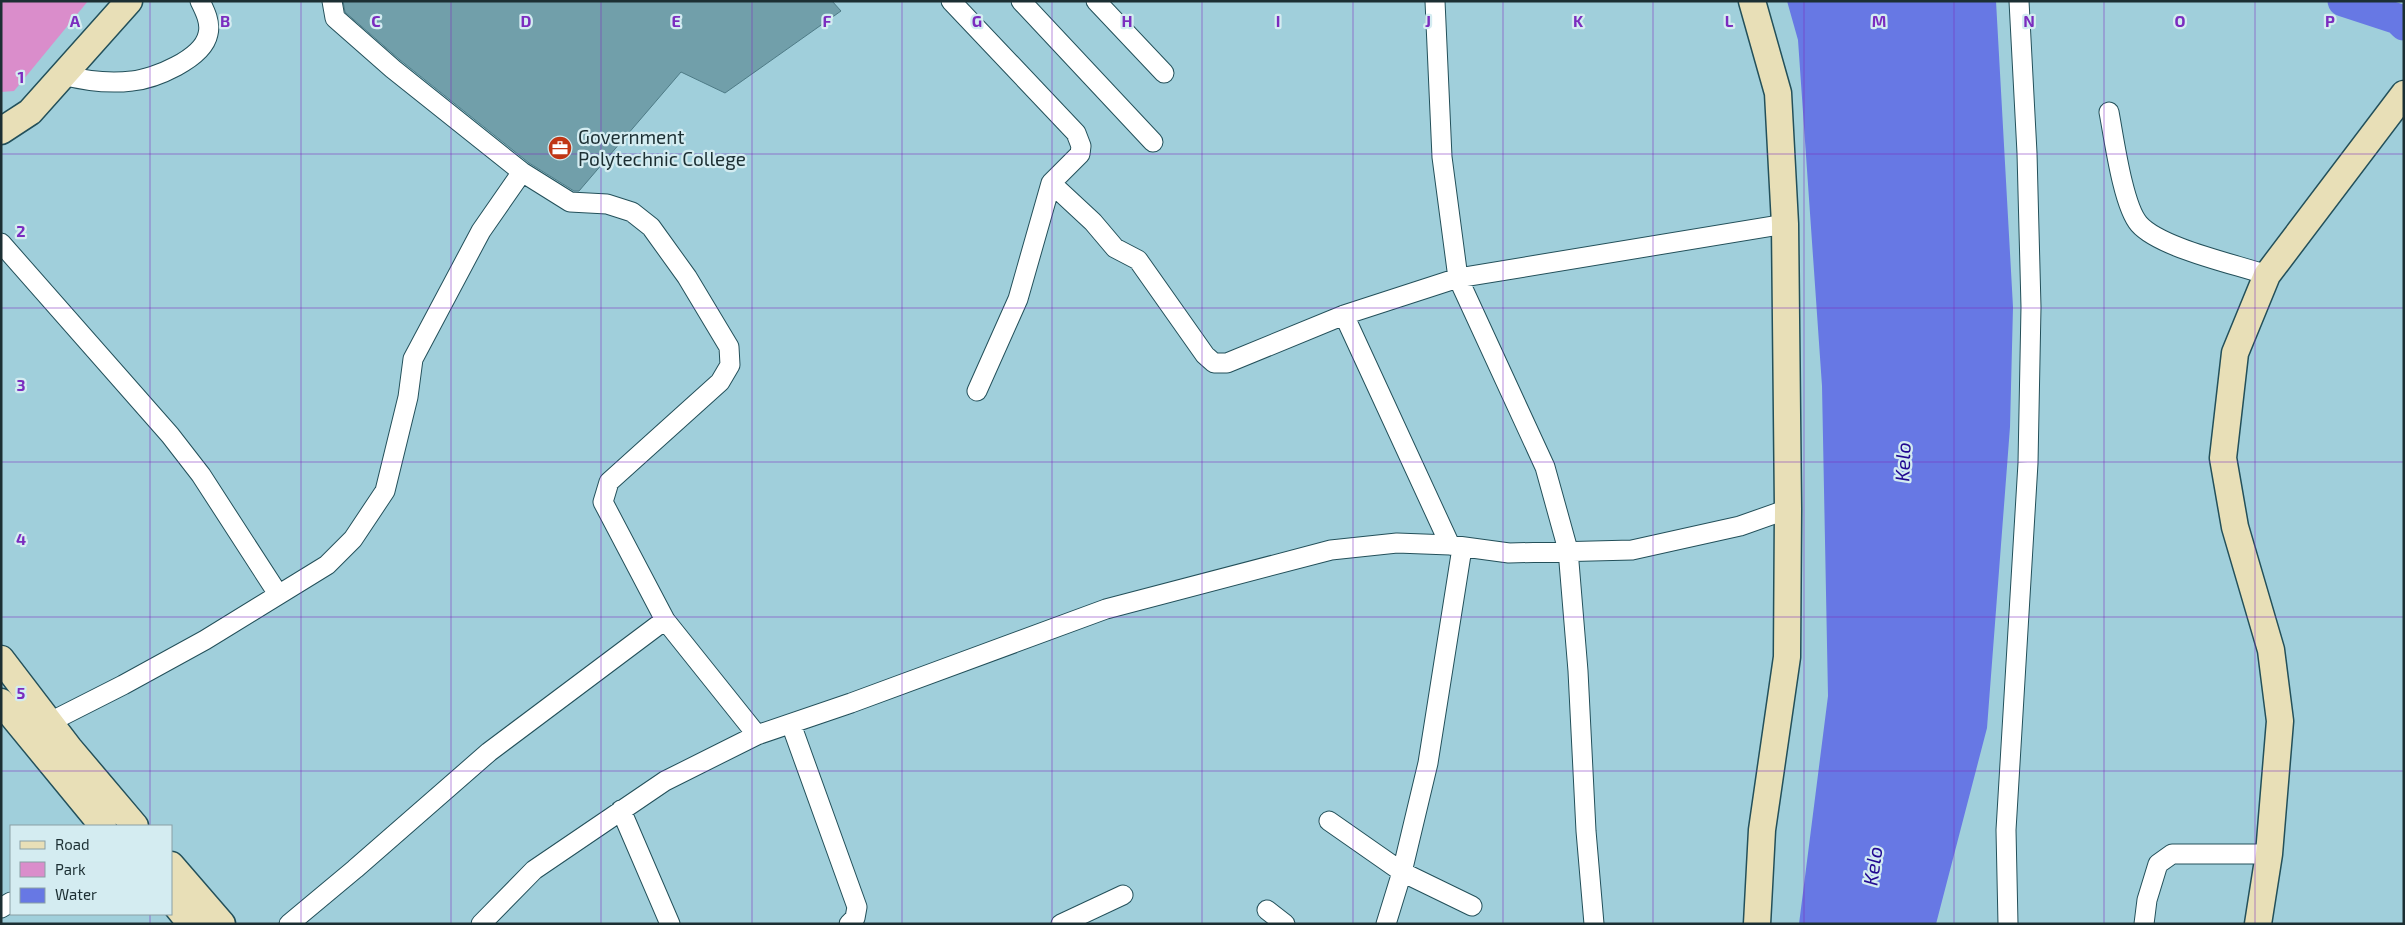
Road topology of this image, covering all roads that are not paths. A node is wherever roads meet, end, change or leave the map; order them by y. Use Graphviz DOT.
graph roads {
  1 [pos="130,1"];
  2 [pos="200,1"];
  3 [pos="332,1"];
  4 [pos="951,1"];
  5 [pos="1020,1"];
  6 [pos="1096,1"];
  7 [pos="1435,1"];
  8 [pos="1752,1"];
  9 [pos="2018,1"];
  10 [pos="1164,73"];
  11 [pos="63,75"];
  12 [pos="2404,94"];
  13 [pos="2109,112"];
  14 [pos="1,131"];
  15 [pos="1153,142"];
  16 [pos="522,172"];
  17 [pos="1051,183"];
  18 [pos="1785,224"];
  19 [pos="1,244"];
  20 [pos="2267,275"];
  21 [pos="1458,278"];
  22 [pos="1344,315"];
  23 [pos="977,391"];
  24 [pos="1788,509"];
  25 [pos="1456,547"];
  26 [pos="1568,550"];
  27 [pos="278,594"];
  28 [pos="665,620"];
  29 [pos="1,659"];
  30 [pos="1,702"];
  31 [pos="50,722"];
  32 [pos="791,724"];
  33 [pos="757,735"];
  34 [pos="622,810"];
  35 [pos="1329,820"];
  36 [pos="102,825"];
  37 [pos="134,825"];
  38 [pos="2269,854"];
  39 [pos="172,866"];
  40 [pos="1402,872"];
  41 [pos="1123,895"];
  42 [pos="172,900"];
  43 [pos="1472,906"];
  44 [pos="1267,910"];
  45 [pos="191,924"];
  46 [pos="222,924"];
  47 [pos="289,924"];
  48 [pos="481,924"];
  49 [pos="670,924"];
  50 [pos="849,924"];
  51 [pos="1062,924"];
  52 [pos="1285,924"];
  53 [pos="1386,924"];
  54 [pos="1594,924"];
  55 [pos="1757,924"];
  56 [pos="2008,924"];
  57 [pos="2144,924"];
  58 [pos="2258,924"];
  1 -- 11 [label="street"];
  2 -- 11 [label="street"];
  3 -- 16 [label="street"];
  4 -- 17 [label="street"];
  5 -- 15 [label="street"];
  6 -- 10 [label="street"];
  7 -- 21 [label="street"];
  8 -- 18 [label="street"];
  9 -- 56 [label="street"];
  11 -- 14 [label="street"];
  12 -- 20 [label="street"];
  13 -- 20 [label="street"];
  16 -- 27 [label="street"];
  16 -- 28 [label="street"];
  17 -- 22 [label="street"];
  17 -- 23 [label="street"];
  18 -- 21 [label="street"];
  18 -- 24 [label="street"];
  19 -- 27 [label="street"];
  20 -- 38 [label="street"];
  21 -- 22 [label="street"];
  21 -- 26 [label="street"];
  22 -- 25 [label="street"];
  24 -- 26 [label="street"];
  24 -- 55 [label="street"];
  25 -- 26 [label="street"];
  25 -- 32 [label="street"];
  25 -- 40 [label="street"];
  26 -- 54 [label="street"];
  27 -- 31 [label="street"];
  28 -- 33 [label="street"];
  28 -- 47 [label="street"];
  29 -- 31 [label="street"];
  30 -- 36 [label="street"];
  31 -- 37 [label="street"];
  32 -- 33 [label="street"];
  32 -- 50 [label="street"];
  33 -- 34 [label="street"];
  34 -- 48 [label="street"];
  34 -- 49 [label="street"];
  35 -- 40 [label="street"];
  38 -- 57 [label="street"];
  38 -- 58 [label="street"];
  39 -- 46 [label="street"];
  40 -- 43 [label="street"];
  40 -- 53 [label="street"];
  41 -- 51 [label="street"];
  42 -- 45 [label="street"];
  44 -- 52 [label="street"];
}
